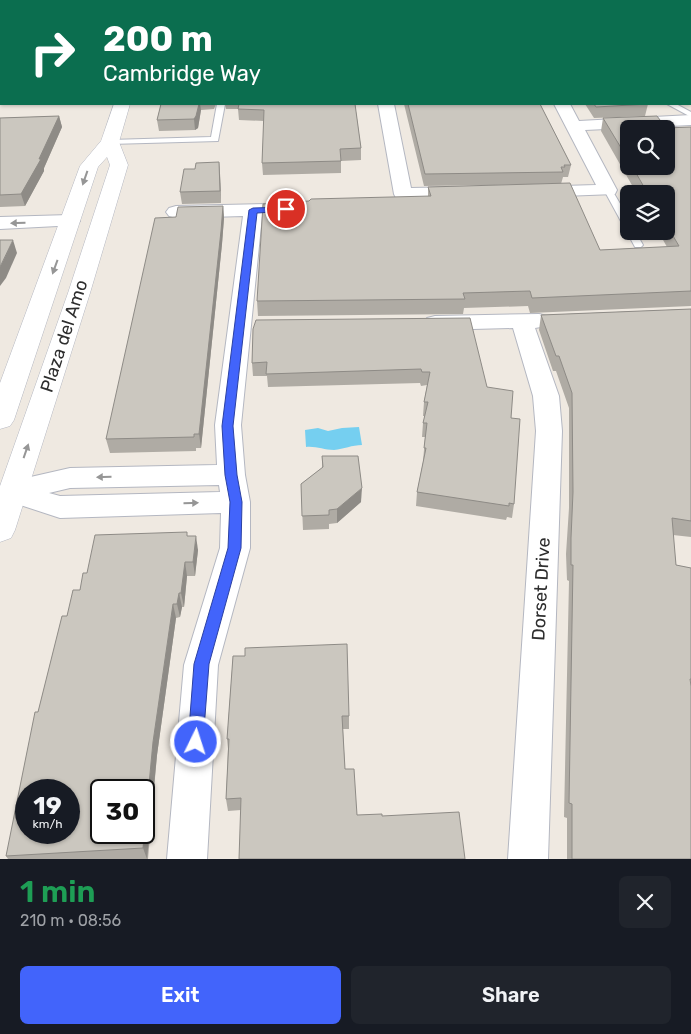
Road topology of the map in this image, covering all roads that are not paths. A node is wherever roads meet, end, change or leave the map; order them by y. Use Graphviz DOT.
graph roads {
  1 [pos="122,105"];
  2 [pos="221,105"];
  3 [pos="386,105"];
  4 [pos="563,105"];
  5 [pos="673,105"];
  6 [pos="691,116"];
  7 [pos="691,120"];
  8 [pos="574,126"];
  9 [pos="110,142"];
  10 [pos="608,190"];
  11 [pos="520,192"];
  12 [pos="481,193"];
  13 [pos="283,209"];
  14 [pos="253,210"];
  15 [pos="176,212"];
  16 [pos="620,212"];
  17 [pos="102,220"];
  18 [pos="0,223"];
  19 [pos="68,228"];
  20 [pos="0,238"];
  21 [pos="635,240"];
  22 [pos="638,245"];
  23 [pos="562,320"];
  24 [pos="522,322"];
  25 [pos="415,323"];
  26 [pos="0,420"];
  27 [pos="153,476"];
  28 [pos="9,485"];
  29 [pos="233,489"];
  30 [pos="146,504"];
  31 [pos="0,530"];
  32 [pos="187,859"];
  33 [pos="528,859"];
  1 -- 9 [label="main road, Plaza del Amo"];
  2 -- 9 [label="lane"];
  3 -- 12 [label="street"];
  4 -- 8 [label="street"];
  5 -- 6 [label="lane"];
  7 -- 8 [label="street"];
  8 -- 10 [label="street"];
  9 -- 17 [label="main road, Plaza del Amo"];
  9 -- 19 [label="main road, Plaza del Amo, one-way"];
  10 -- 11 [label="street"];
  10 -- 16 [label="lane"];
  13 -- 14 [label="street"];
  14 -- 15 [label="street"];
  14 -- 29 [label="street"];
  17 -- 19 [label="main road"];
  28 -- 17 [label="main road, Plaza del Amo, one-way"];
  19 -- 18 [label="street, one-way"];
  19 -- 20 [label="street"];
  19 -- 26 [label="main road, Plaza del Amo, one-way"];
  21 -- 22 [label="lane"];
  23 -- 24 [label="street"];
  24 -- 25 [label="street"];
  24 -- 33 [label="street, Dorset Drive"];
  27 -- 28 [label="street, one-way"];
  27 -- 29 [label="street"];
  27 -- 30 [label="street"];
  28 -- 30 [label="street"];
  28 -- 31 [label="main road, Plaza del Amo"];
  30 -- 29 [label="street, one-way"];
  29 -- 32 [label="street"];
}
